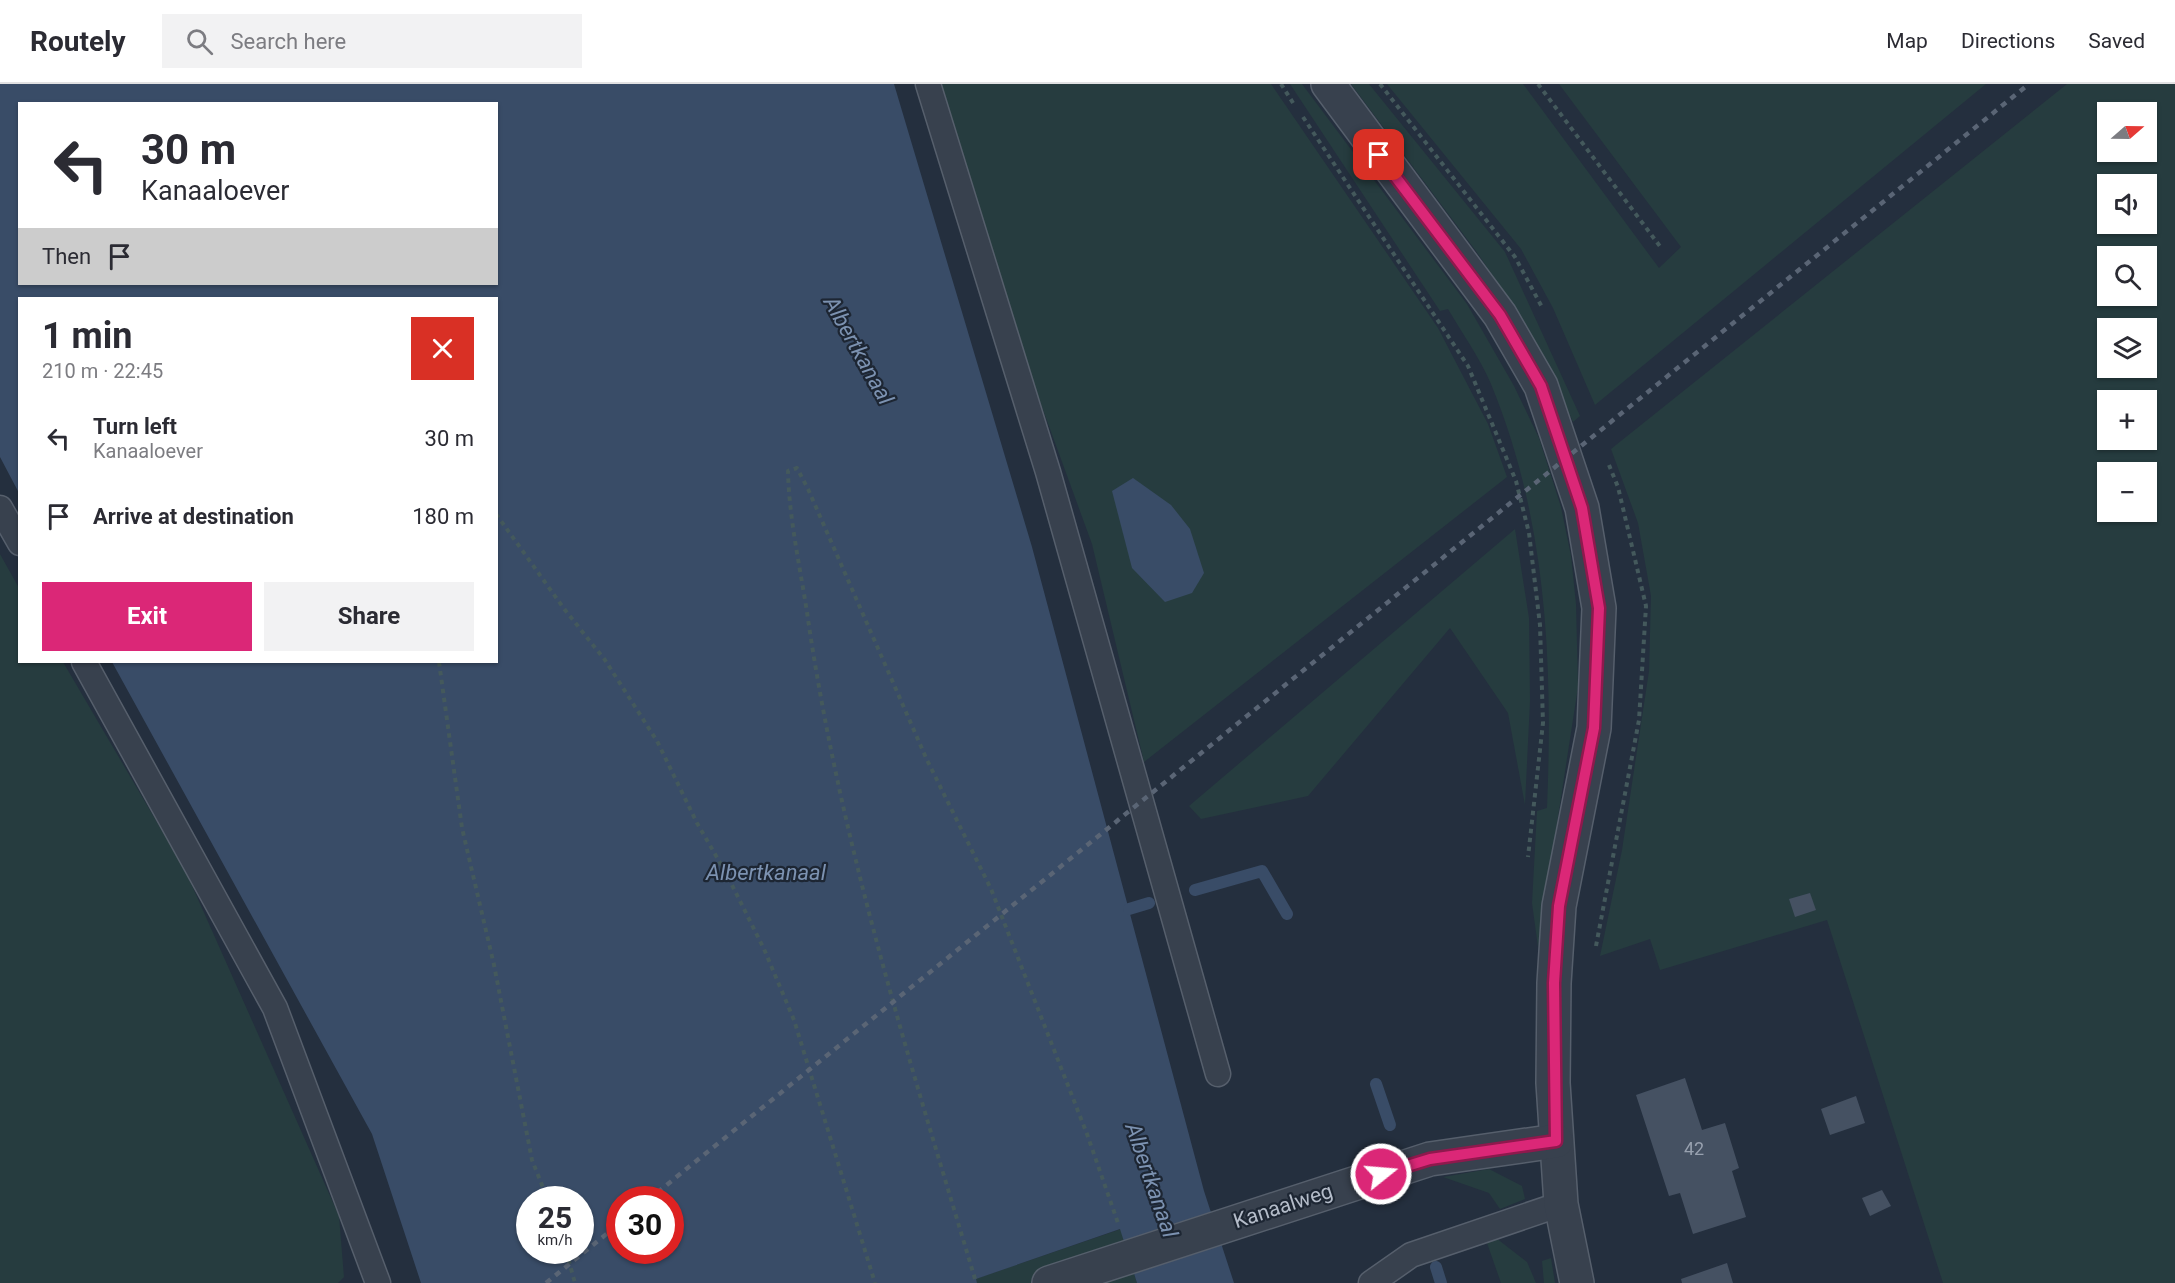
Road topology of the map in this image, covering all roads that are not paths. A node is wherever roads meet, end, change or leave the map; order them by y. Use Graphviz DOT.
graph roads {
  1 [pos="928,84"];
  2 [pos="1328,84"];
  3 [pos="0,508"];
  4 [pos="18,540"];
  5 [pos="85,663"];
  6 [pos="1218,1074"];
  7 [pos="1556,1141"];
  8 [pos="1561,1204"];
  9 [pos="378,1283"];
  10 [pos="1049,1283"];
  11 [pos="1371,1283"];
  12 [pos="1577,1283"];
  1 -- 6 [label="lane"];
  2 -- 7 [label="street"];
  3 -- 4 [label="lane"];
  5 -- 9 [label="lane"];
  7 -- 8 [label="street"];
  7 -- 10 [label="street, Kanaalweg"];
  8 -- 11 [label="lane"];
  8 -- 12 [label="street"];
}
